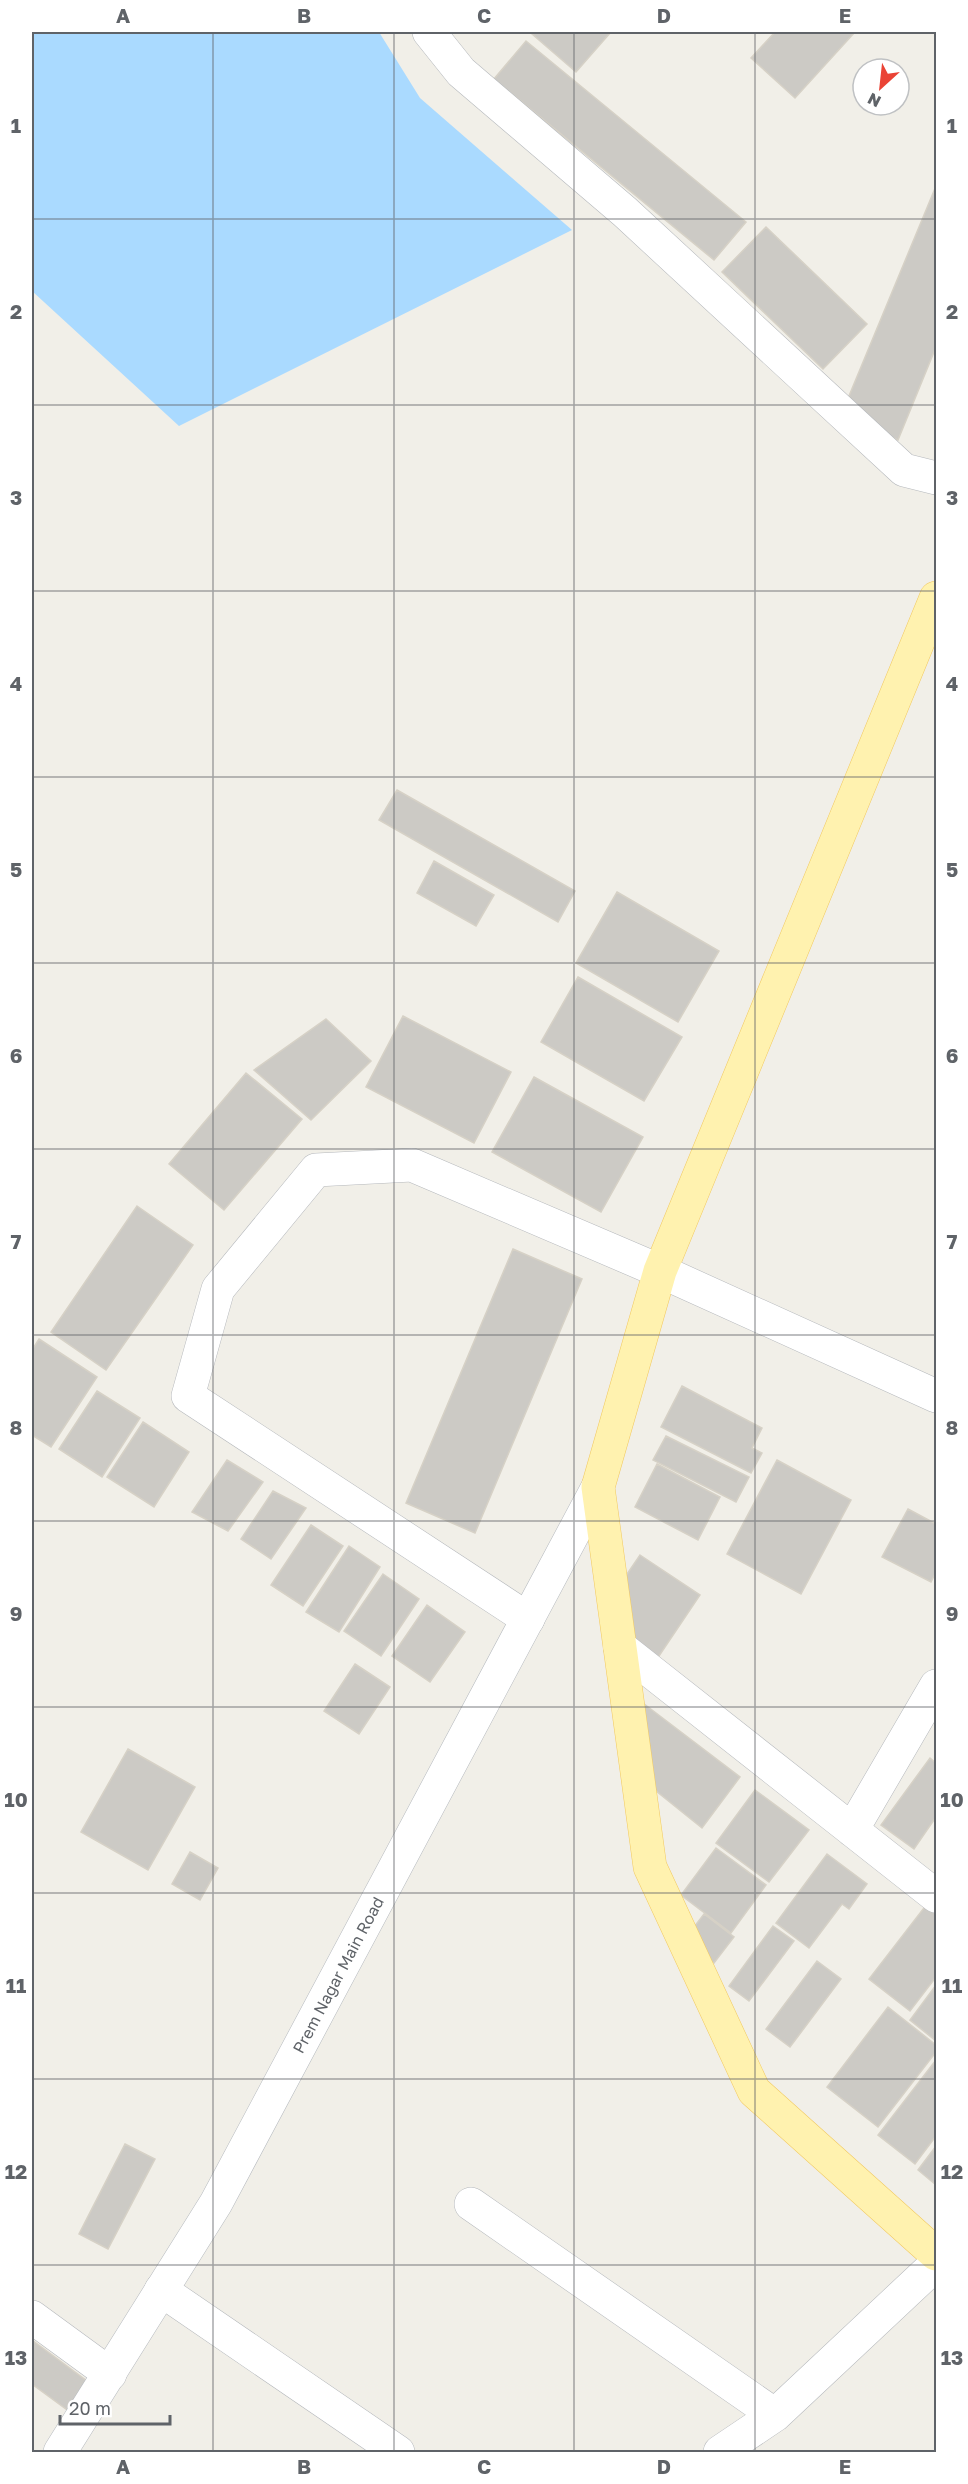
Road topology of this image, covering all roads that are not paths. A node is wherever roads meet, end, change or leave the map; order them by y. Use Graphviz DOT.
graph roads {
  1 [pos="429,32"];
  2 [pos="936,478"];
  3 [pos="936,598"];
  4 [pos="660,1271"];
  5 [pos="936,1396"];
  6 [pos="598,1487"];
  7 [pos="528,1619"];
  8 [pos="620,1647"];
  9 [pos="936,1686"];
  10 [pos="852,1830"];
  11 [pos="936,1896"];
  12 [pos="471,2204"];
  13 [pos="936,2254"];
  14 [pos="936,2264"];
  15 [pos="161,2290"];
  16 [pos="32,2317"];
  17 [pos="110,2374"];
  18 [pos="775,2415"];
  19 [pos="60,2452"];
  20 [pos="398,2452"];
  21 [pos="720,2452"];
  1 -- 2 [label="street"];
  3 -- 4 [label="main road"];
  4 -- 5 [label="street"];
  4 -- 6 [label="main road"];
  4 -- 7 [label="street"];
  6 -- 7 [label="street, Prem Nagar Main Road"];
  6 -- 8 [label="main road"];
  7 -- 15 [label="street, Prem Nagar Main Road"];
  8 -- 10 [label="street"];
  8 -- 13 [label="main road"];
  9 -- 10 [label="street"];
  10 -- 11 [label="street"];
  12 -- 18 [label="street"];
  14 -- 18 [label="street"];
  15 -- 17 [label="street, Prem Nagar Main Road"];
  15 -- 20 [label="street"];
  16 -- 17 [label="street"];
  17 -- 19 [label="street, Prem Nagar Main Road"];
  18 -- 21 [label="street"];
}
